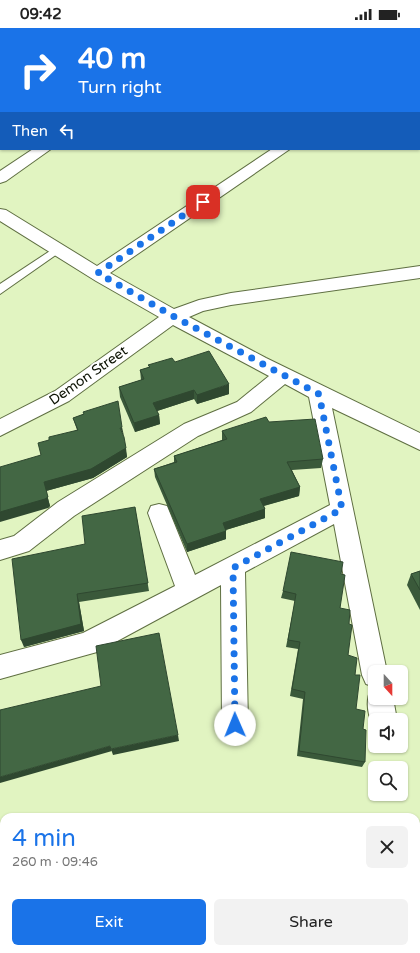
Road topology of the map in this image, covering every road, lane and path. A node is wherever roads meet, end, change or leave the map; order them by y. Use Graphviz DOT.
graph roads {
  1 [pos="42,150"];
  2 [pos="281,150"];
  3 [pos="0,178"];
  4 [pos="0,214"];
  5 [pos="56,250"];
  6 [pos="98,273"];
  7 [pos="418,275"];
  8 [pos="0,290"];
  9 [pos="173,316"];
  10 [pos="283,375"];
  11 [pos="319,394"];
  12 [pos="0,428"];
  13 [pos="420,442"];
  14 [pos="342,509"];
  15 [pos="159,513"];
  16 [pos="0,550"];
  17 [pos="233,568"];
  18 [pos="189,590"];
  19 [pos="373,665"];
  20 [pos="0,667"];
  21 [pos="235,725"];
  1 -- 3 [label="street"];
  2 -- 6 [label="street"];
  4 -- 5 [label="street"];
  5 -- 6 [label="street"];
  5 -- 8 [label="lane"];
  6 -- 9 [label="street"];
  7 -- 9 [label="street, Demon Street"];
  9 -- 10 [label="street"];
  9 -- 12 [label="street, Demon Street"];
  10 -- 11 [label="street"];
  10 -- 16 [label="street"];
  11 -- 13 [label="street"];
  11 -- 14 [label="street"];
  14 -- 17 [label="street"];
  14 -- 19 [label="street"];
  15 -- 18 [label="street"];
  17 -- 18 [label="street"];
  17 -- 21 [label="street"];
  18 -- 20 [label="street"];
}
